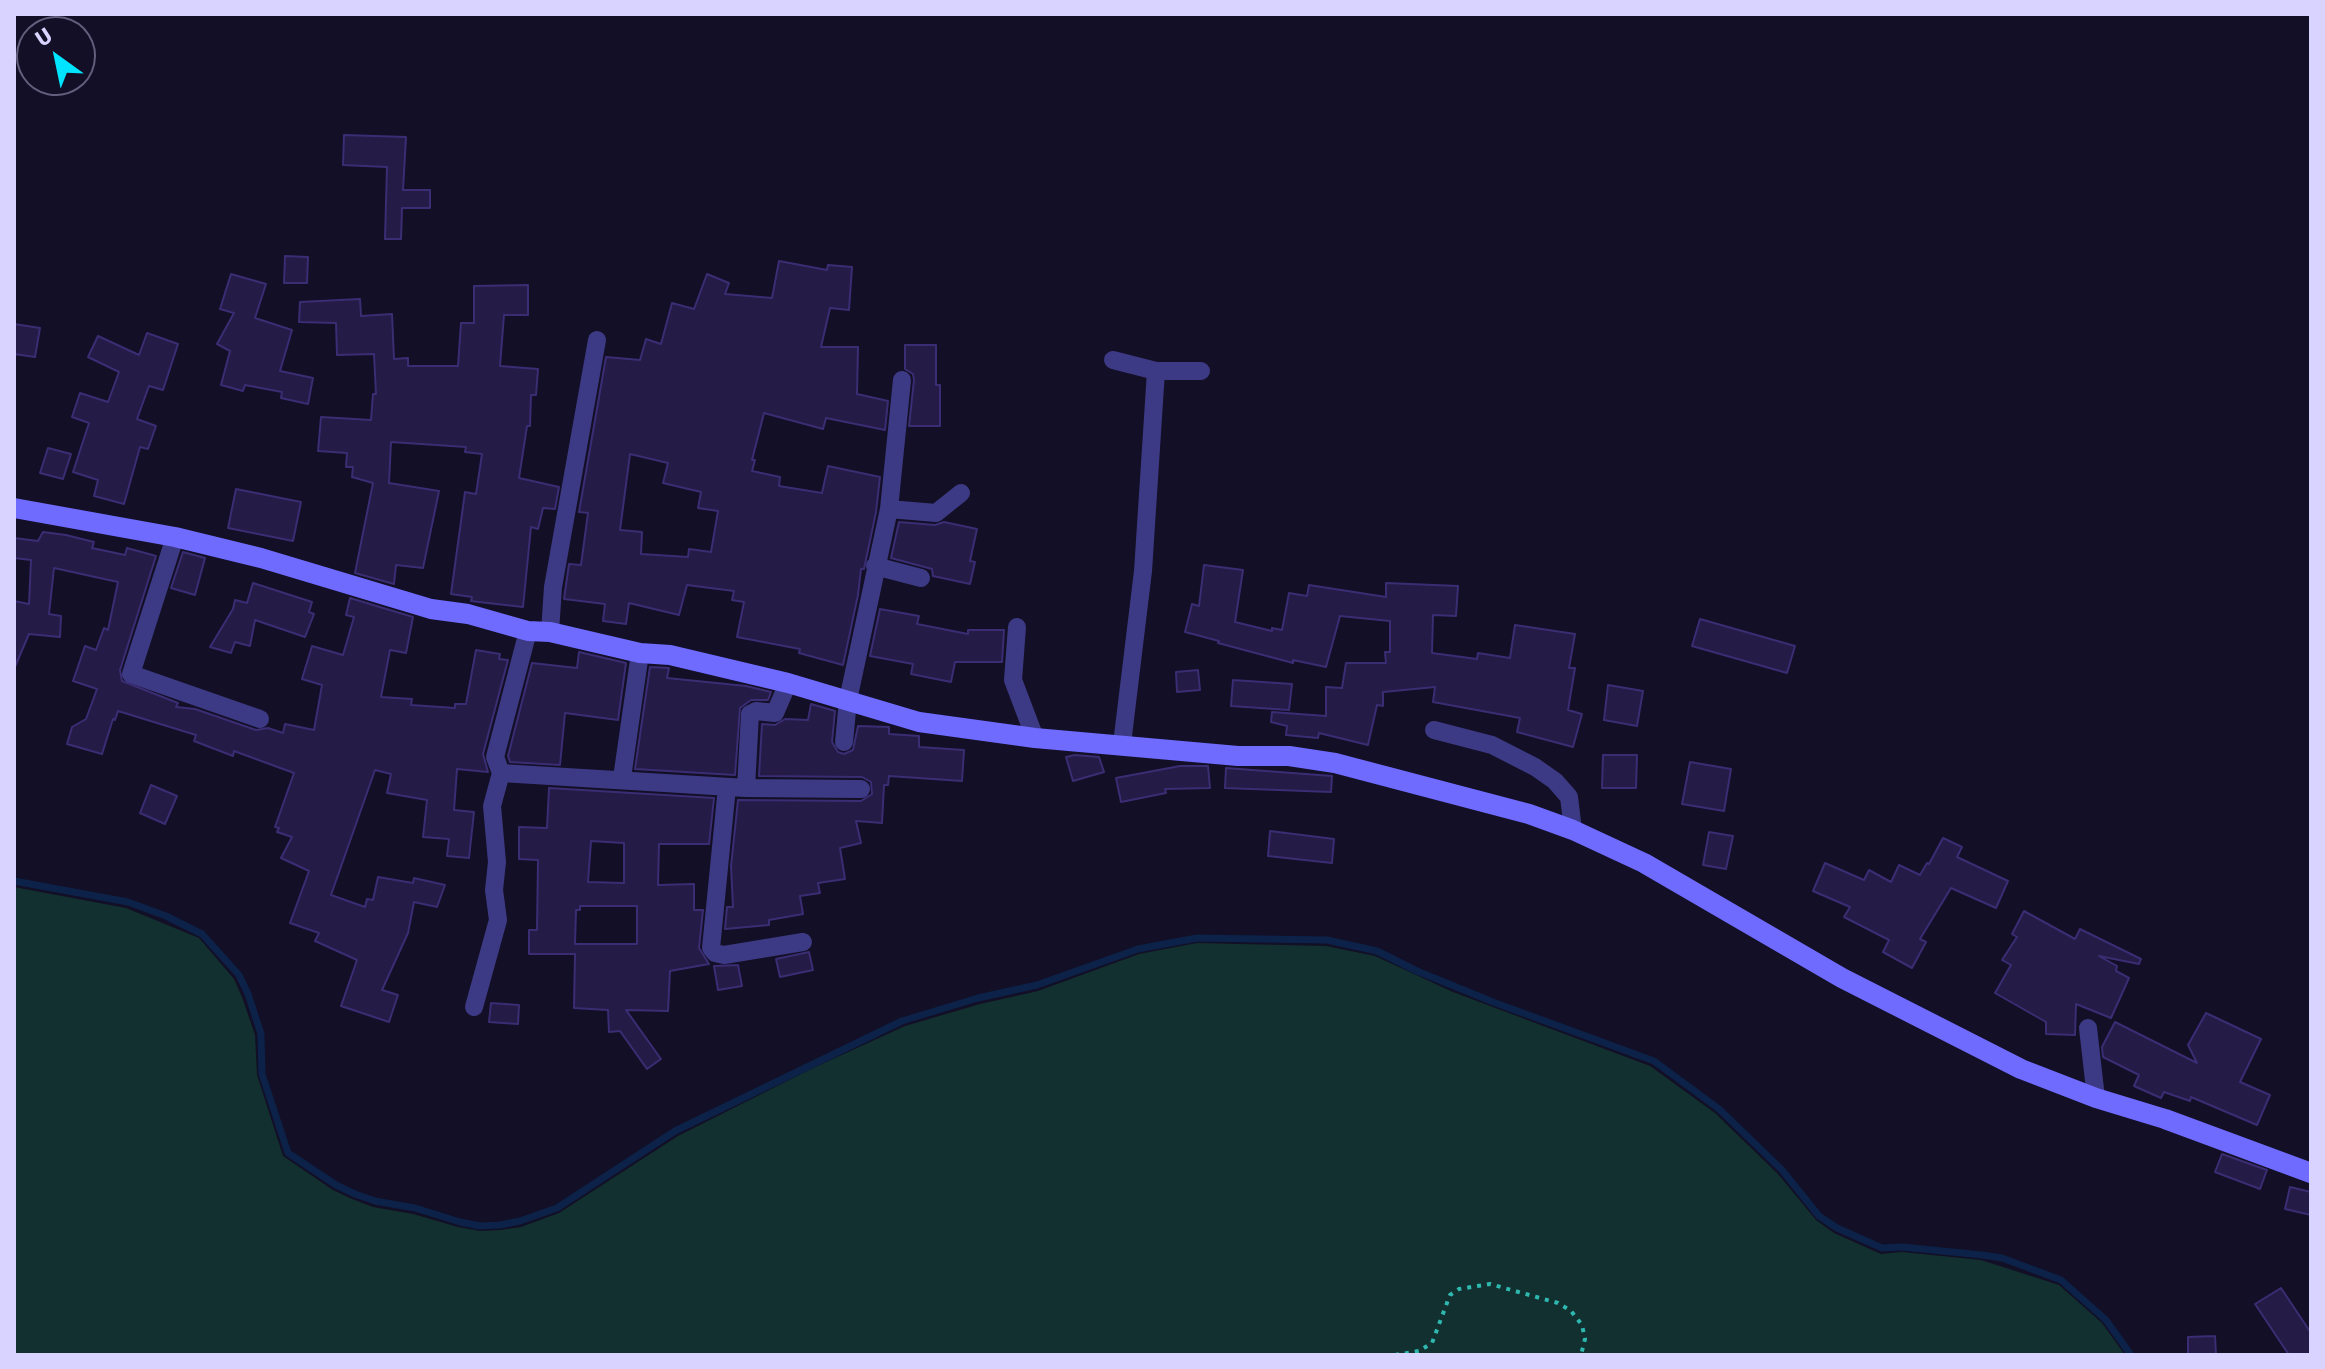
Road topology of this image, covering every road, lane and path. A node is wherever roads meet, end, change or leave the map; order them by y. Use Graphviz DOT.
graph roads {
  1 [pos="597,340"];
  2 [pos="1113,360"];
  3 [pos="1156,371"];
  4 [pos="1201,371"];
  5 [pos="902,380"];
  6 [pos="961,493"];
  7 [pos="14,508"];
  8 [pos="889,509"];
  9 [pos="175,537"];
  10 [pos="875,566"];
  11 [pos="921,578"];
  12 [pos="1017,627"];
  13 [pos="528,631"];
  14 [pos="550,632"];
  15 [pos="640,653"];
  16 [pos="788,683"];
  17 [pos="848,700"];
  18 [pos="260,719"];
  19 [pos="1434,730"];
  20 [pos="1035,738"];
  21 [pos="844,742"];
  22 [pos="1122,744"];
  23 [pos="501,773"];
  24 [pos="622,778"];
  25 [pos="737,788"];
  26 [pos="861,789"];
  27 [pos="1573,830"];
  28 [pos="803,942"];
  29 [pos="474,1007"];
  30 [pos="2088,1028"];
  31 [pos="2096,1098"];
  32 [pos="2311,1173"];
  33 [pos="1395,1355"];
  34 [pos="1581,1355"];
  1 -- 14 [label="street"];
  2 -- 3 [label="street"];
  3 -- 4 [label="street"];
  3 -- 22 [label="street"];
  5 -- 8 [label="street"];
  6 -- 8 [label="street"];
  7 -- 9 [label="street"];
  8 -- 10 [label="street"];
  9 -- 13 [label="street"];
  9 -- 18 [label="street"];
  10 -- 11 [label="street"];
  10 -- 17 [label="street"];
  12 -- 20 [label="street"];
  13 -- 14 [label="street"];
  13 -- 23 [label="street"];
  14 -- 15 [label="street"];
  15 -- 16 [label="street"];
  15 -- 24 [label="street"];
  16 -- 17 [label="street"];
  16 -- 25 [label="street"];
  17 -- 20 [label="street"];
  17 -- 21 [label="street"];
  19 -- 27 [label="street"];
  20 -- 22 [label="street"];
  22 -- 27 [label="street"];
  23 -- 24 [label="street"];
  23 -- 29 [label="street"];
  24 -- 25 [label="street"];
  25 -- 26 [label="street"];
  25 -- 28 [label="street"];
  27 -- 31 [label="street"];
  30 -- 31 [label="street"];
  31 -- 32 [label="street"];
  33 -- 34 [label="path"];
}
